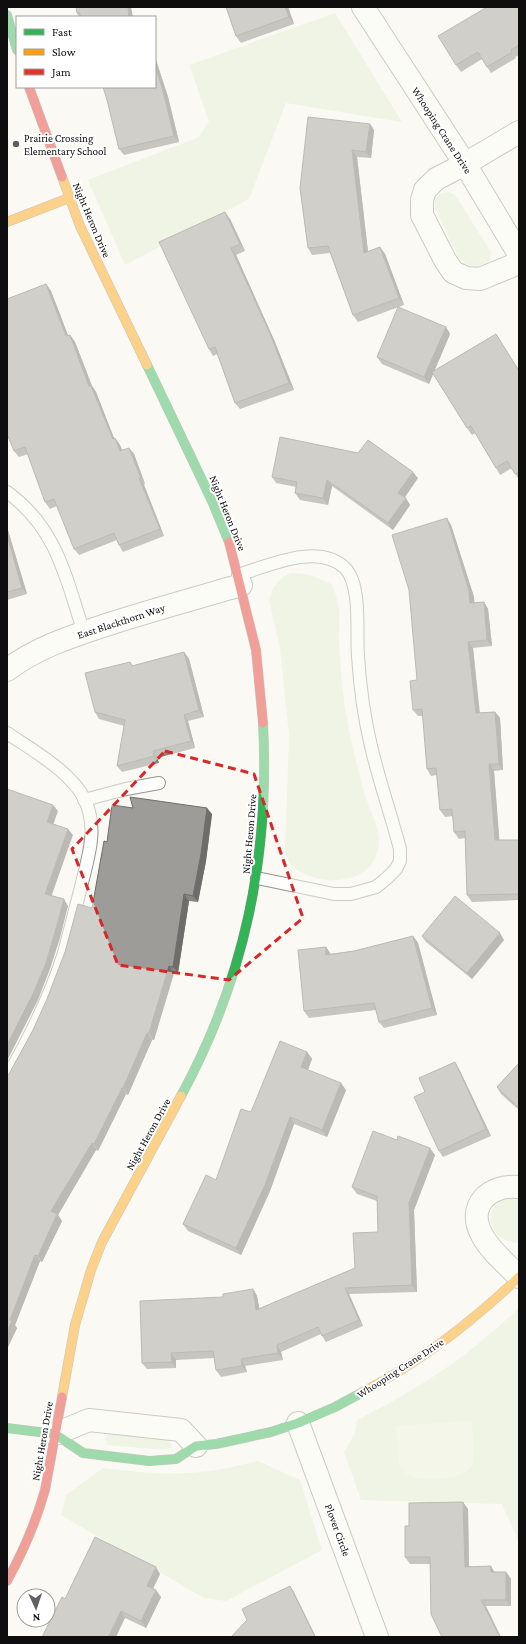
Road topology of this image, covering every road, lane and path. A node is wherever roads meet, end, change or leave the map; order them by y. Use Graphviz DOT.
graph roads {
  1 [pos="363,7"];
  2 [pos="7,15"];
  3 [pos="16,46"];
  4 [pos="29,88"];
  5 [pos="519,132"];
  6 [pos="465,164"];
  7 [pos="68,198"];
  8 [pos="7,222"];
  9 [pos="519,254"];
  10 [pos="519,263"];
  11 [pos="7,492"];
  12 [pos="240,580"];
  13 [pos="84,632"];
  14 [pos="7,670"];
  15 [pos="7,733"];
  16 [pos="159,783"];
  17 [pos="84,800"];
  18 [pos="257,878"];
  19 [pos="7,1077"];
  20 [pos="519,1187"];
  21 [pos="519,1277"];
  22 [pos="298,1423"];
  23 [pos="7,1428"];
  24 [pos="56,1434"];
  25 [pos="196,1446"];
  26 [pos="7,1581"];
  27 [pos="377,1637"];
  1 -- 6 [label="street, Whooping Crane Drive"];
  2 -- 3 [label="street"];
  4 -- 7 [label="street, Night Heron Drive"];
  5 -- 6 [label="street"];
  6 -- 9 [label="street, Whooping Crane Drive"];
  6 -- 10 [label="street"];
  7 -- 8 [label="street"];
  7 -- 12 [label="street, Night Heron Drive"];
  11 -- 13 [label="lane"];
  12 -- 13 [label="street, East Blackthorn Way"];
  12 -- 18 [label="street, Night Heron Drive"];
  12 -- 18 [label="lane"];
  13 -- 14 [label="street, East Blackthorn Way"];
  15 -- 17 [label="lane"];
  16 -- 17 [label="lane"];
  17 -- 19 [label="lane"];
  18 -- 24 [label="street, Night Heron Drive"];
  20 -- 21 [label="street"];
  21 -- 22 [label="street, Whooping Crane Drive"];
  22 -- 25 [label="street, Whooping Crane Drive"];
  22 -- 27 [label="street, Plover Circle"];
  23 -- 24 [label="street"];
  24 -- 25 [label="street, Whooping Crane Drive"];
  24 -- 25 [label="street"];
  24 -- 26 [label="street, Night Heron Drive"];
}
